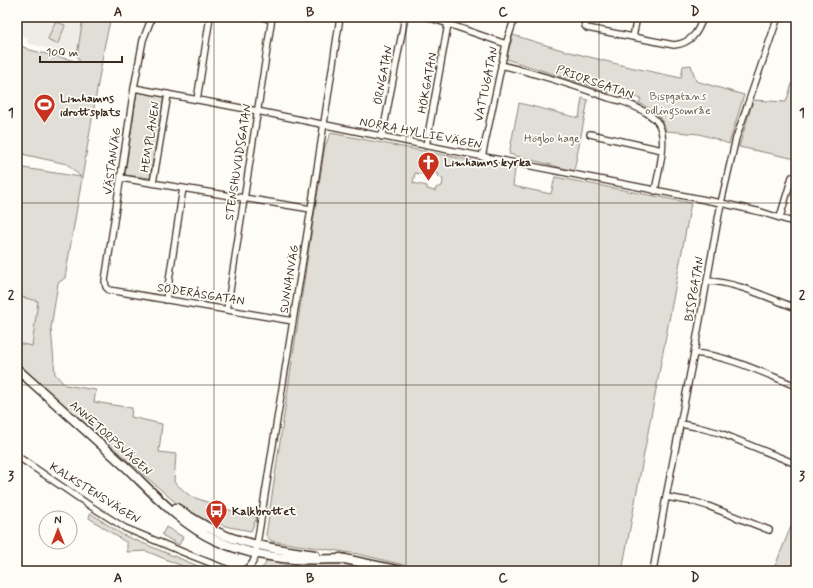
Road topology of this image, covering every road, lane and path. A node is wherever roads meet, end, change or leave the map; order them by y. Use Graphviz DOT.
graph roads {
  1 [pos="152,17"];
  2 [pos="210,17"];
  3 [pos="263,17"];
  4 [pos="340,17"];
  5 [pos="405,17"];
  6 [pos="428,17"];
  7 [pos="515,17"];
  8 [pos="586,17"];
  9 [pos="638,17"];
  10 [pos="703,17"];
  11 [pos="778,17"];
  12 [pos="272,18"];
  13 [pos="448,24"];
  14 [pos="634,37"];
  15 [pos="506,44"];
  16 [pos="501,65"];
  17 [pos="134,88"];
  18 [pos="168,94"];
  19 [pos="197,100"];
  20 [pos="257,111"];
  21 [pos="324,124"];
  22 [pos="590,134"];
  23 [pos="382,137"];
  24 [pos="426,146"];
  25 [pos="662,150"];
  26 [pos="482,157"];
  27 [pos="792,177"];
  28 [pos="121,178"];
  29 [pos="154,184"];
  30 [pos="183,188"];
  31 [pos="655,191"];
  32 [pos="244,198"];
  33 [pos="721,203"];
  34 [pos="311,208"];
  35 [pos="780,218"];
  36 [pos="796,223"];
  37 [pos="706,281"];
  38 [pos="106,287"];
  39 [pos="166,300"];
  40 [pos="796,308"];
  41 [pos="227,310"];
  42 [pos="293,321"];
  43 [pos="694,353"];
  44 [pos="17,370"];
  45 [pos="17,376"];
  46 [pos="796,386"];
  47 [pos="48,396"];
  48 [pos="681,424"];
  49 [pos="17,456"];
  50 [pos="796,464"];
  51 [pos="666,497"];
  52 [pos="769,530"];
  53 [pos="256,549"];
  54 [pos="231,571"];
  55 [pos="242,571"];
  56 [pos="401,571"];
  57 [pos="653,571"];
  1 -- 17 [label="street, VÄSTANVÄG"];
  2 -- 19 [label="street"];
  3 -- 12 [label="street"];
  4 -- 21 [label="street, SUNNANVÄG"];
  5 -- 23 [label="street, ÖRNGATAN"];
  6 -- 13 [label="street"];
  7 -- 15 [label="street, VATTUGATAN"];
  8 -- 14 [label="street"];
  9 -- 14 [label="street"];
  10 -- 14 [label="street"];
  11 -- 33 [label="street, BISPGATAN"];
  12 -- 20 [label="street, STENSHUVUDSGATAN"];
  13 -- 15 [label="street"];
  13 -- 24 [label="street, HÖKGATAN"];
  15 -- 16 [label="street, VATTUGATAN"];
  16 -- 25 [label="street, PRIORSGATAN"];
  16 -- 26 [label="street, VATTUGATAN"];
  17 -- 18 [label="street, NORRA HYLLIEVÄGEN"];
  17 -- 28 [label="street, VÄSTANVÄG"];
  18 -- 19 [label="street, NORRA HYLLIEVÄGEN"];
  18 -- 29 [label="street, HEMPLANEN"];
  19 -- 20 [label="street, NORRA HYLLIEVÄGEN"];
  20 -- 21 [label="street, NORRA HYLLIEVÄGEN"];
  20 -- 32 [label="street, STENSHUVUDSGATAN"];
  21 -- 23 [label="street, NORRA HYLLIEVÄGEN"];
  21 -- 34 [label="street, SUNNANVÄG"];
  22 -- 25 [label="street"];
  23 -- 24 [label="street, NORRA HYLLIEVÄGEN"];
  24 -- 26 [label="street, NORRA HYLLIEVÄGEN"];
  25 -- 31 [label="street, PRIORSGATAN"];
  26 -- 31 [label="street, NORRA HYLLIEVÄGEN"];
  27 -- 35 [label="street"];
  28 -- 29 [label="street"];
  28 -- 38 [label="street, VÄSTANVÄG"];
  29 -- 30 [label="street"];
  30 -- 32 [label="street"];
  30 -- 39 [label="street"];
  31 -- 33 [label="street, NORRA HYLLIEVÄGEN"];
  32 -- 34 [label="street"];
  32 -- 41 [label="street, STENSHUVUDSGATAN"];
  33 -- 35 [label="street, NORRA HYLLIEVÄGEN"];
  33 -- 37 [label="street, BISPGATAN"];
  34 -- 42 [label="street, SUNNANVÄG"];
  35 -- 36 [label="street, NORRA HYLLIEVÄGEN"];
  37 -- 40 [label="street"];
  37 -- 43 [label="street, BISPGATAN"];
  38 -- 39 [label="street, SÖDERÅSGATAN"];
  39 -- 41 [label="street, SÖDERÅSGATAN"];
  41 -- 42 [label="street, SÖDERÅSGATAN"];
  42 -- 53 [label="street, SUNNANVÄG"];
  43 -- 46 [label="street"];
  43 -- 48 [label="street, BISPGATAN"];
  44 -- 47 [label="main road, ANNETORPSVÄGEN"];
  45 -- 47 [label="main road, ANNETORPSVÄGEN"];
  47 -- 53 [label="main road, ANNETORPSVÄGEN"];
  48 -- 50 [label="street"];
  48 -- 51 [label="street, BISPGATAN"];
  49 -- 54 [label="street, KALKSTENSVÄGEN"];
  51 -- 52 [label="street"];
  51 -- 57 [label="street, BISPGATAN"];
  53 -- 55 [label="street"];
  53 -- 56 [label="main road, ANNETORPSVÄGEN"];
}
